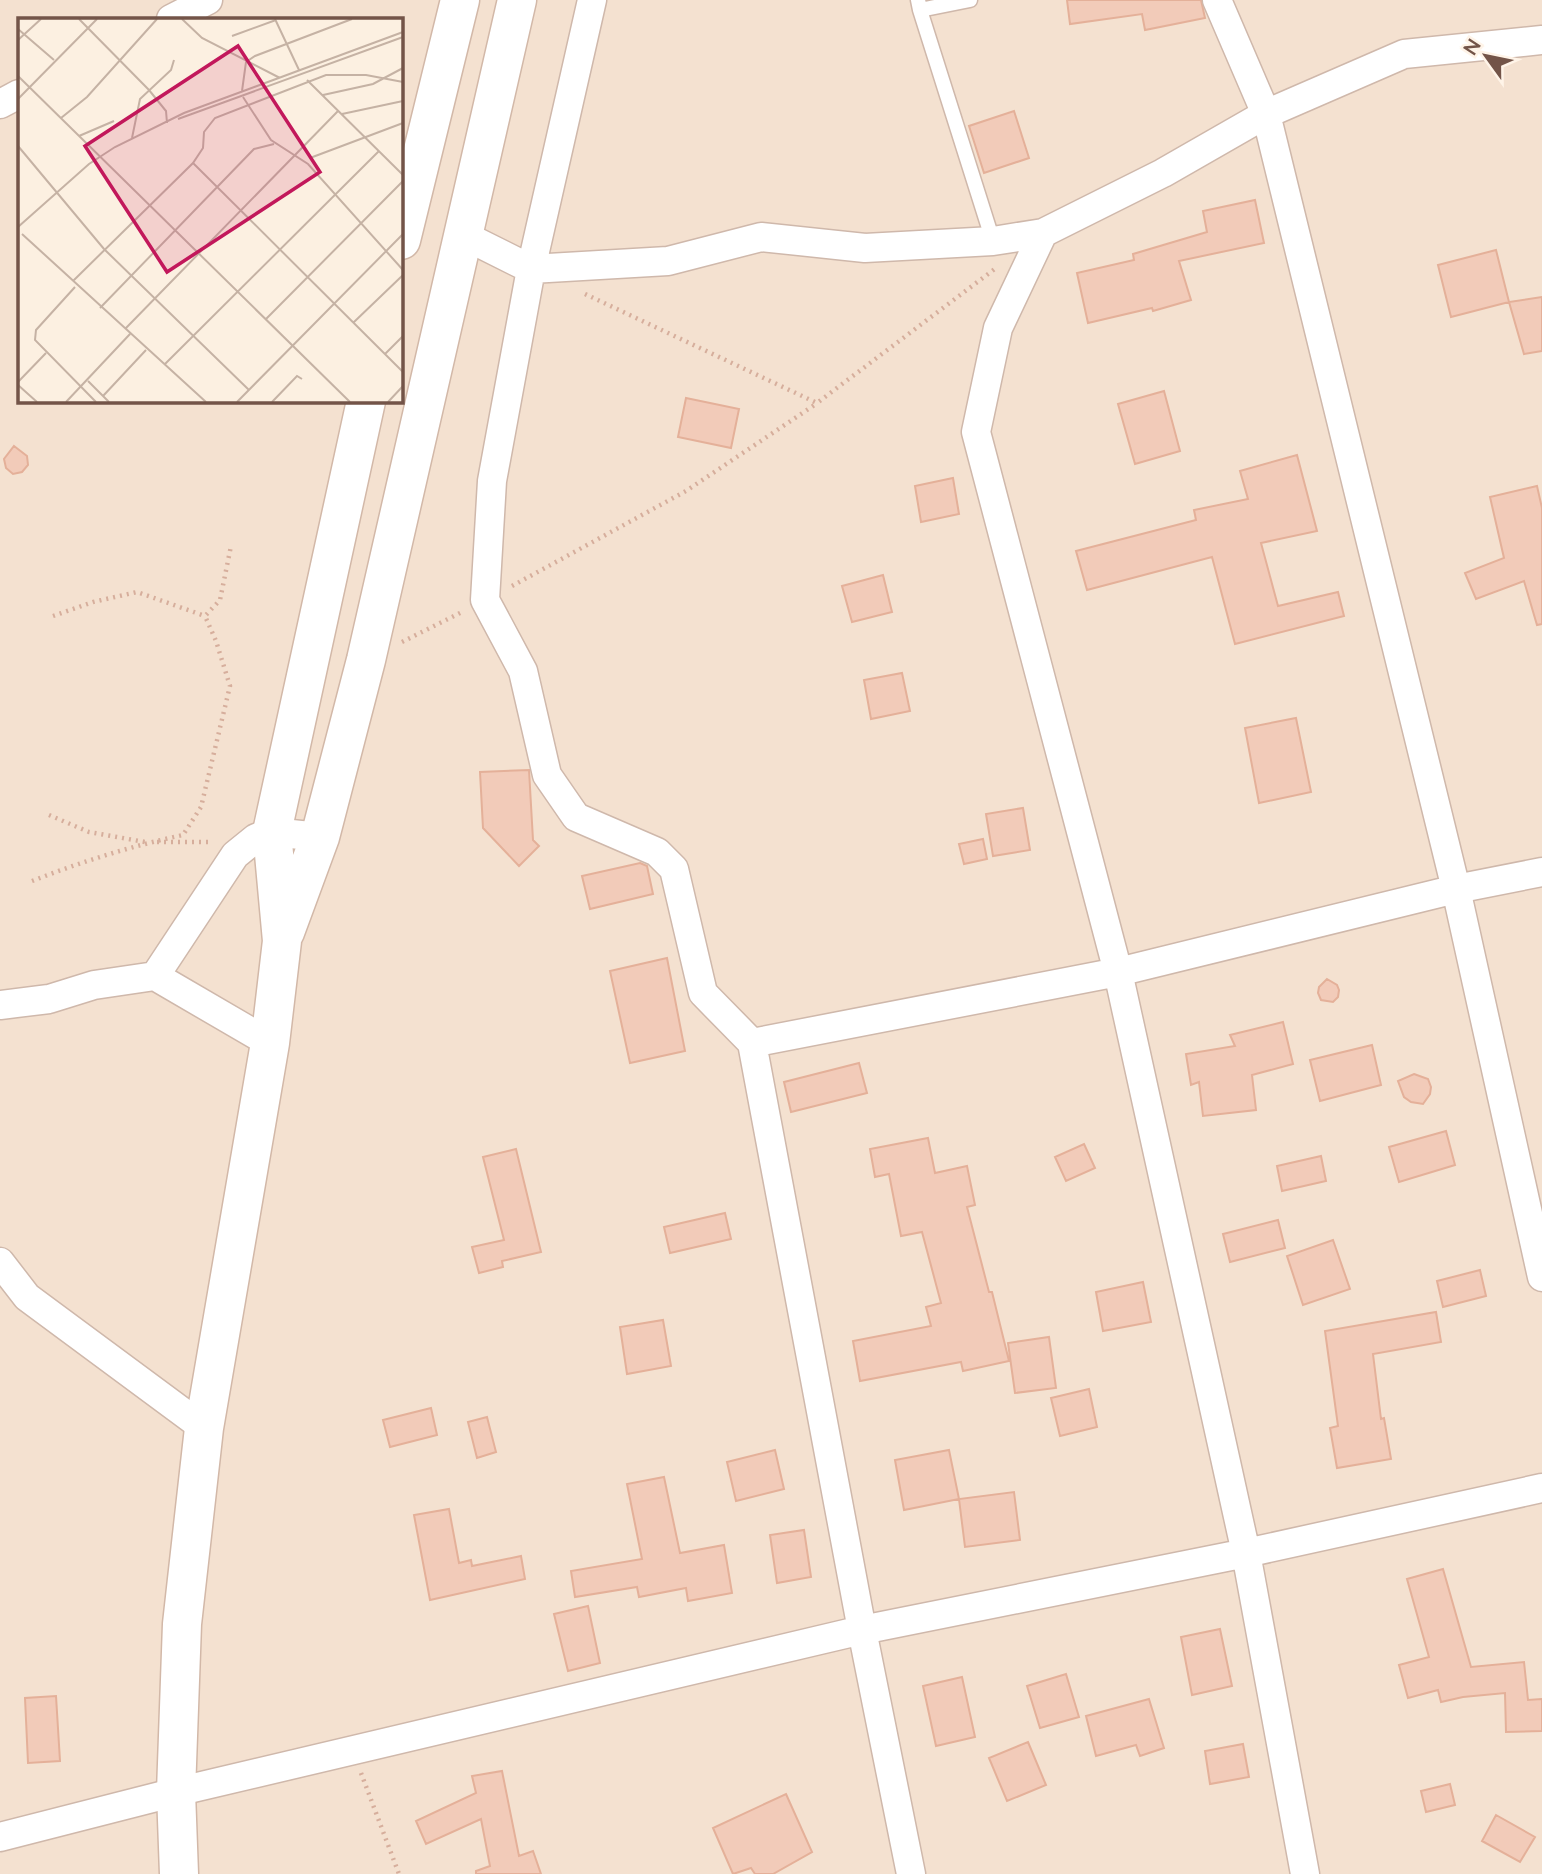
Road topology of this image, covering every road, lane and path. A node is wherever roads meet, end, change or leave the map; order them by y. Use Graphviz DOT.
graph roads {
  1 [pos="208,0"];
  2 [pos="460,0"];
  3 [pos="517,0"];
  4 [pos="592,0"];
  5 [pos="970,0"];
  6 [pos="1217,0"];
  7 [pos="919,5"];
  8 [pos="180,13"];
  9 [pos="1542,40"];
  10 [pos="18,95"];
  11 [pos="0,104"];
  12 [pos="1266,114"];
  13 [pos="403,219"];
  14 [pos="1043,233"];
  15 [pos="463,234"];
  16 [pos="996,253"];
  17 [pos="531,269"];
  18 [pos="580,292"];
  19 [pos="366,402"];
  20 [pos="817,403"];
  21 [pos="231,546"];
  22 [pos="485,600"];
  23 [pos="53,616"];
  24 [pos="205,617"];
  25 [pos="366,660"];
  26 [pos="49,815"];
  27 [pos="264,835"];
  28 [pos="320,837"];
  29 [pos="148,842"];
  30 [pos="1542,872"];
  31 [pos="32,881"];
  32 [pos="1456,889"];
  33 [pos="282,941"];
  34 [pos="1118,972"];
  35 [pos="155,976"];
  36 [pos="0,1005"];
  37 [pos="270,1043"];
  38 [pos="752,1043"];
  39 [pos="0,1262"];
  40 [pos="1542,1277"];
  41 [pos="204,1429"];
  42 [pos="1542,1488"];
  43 [pos="1246,1553"];
  44 [pos="862,1630"];
  45 [pos="353,1751"];
  46 [pos="176,1792"];
  47 [pos="0,1837"];
  48 [pos="179,1874"];
  49 [pos="399,1874"];
  50 [pos="911,1874"];
  51 [pos="1304,1874"];
  1 -- 8 [label="street"];
  2 -- 13 [label="main road"];
  3 -- 15 [label="main road"];
  4 -- 17 [label="street"];
  5 -- 7 [label="lane"];
  6 -- 12 [label="street"];
  7 -- 16 [label="lane"];
  9 -- 12 [label="street"];
  10 -- 11 [label="street"];
  12 -- 14 [label="street"];
  12 -- 32 [label="street"];
  14 -- 16 [label="street"];
  14 -- 34 [label="street"];
  15 -- 17 [label="street"];
  15 -- 25 [label="main road"];
  16 -- 17 [label="street"];
  16 -- 20 [label="path"];
  17 -- 22 [label="street"];
  18 -- 20 [label="path"];
  19 -- 27 [label="main road"];
  20 -- 22 [label="path"];
  21 -- 24 [label="path"];
  22 -- 25 [label="path"];
  22 -- 38 [label="street"];
  23 -- 24 [label="path"];
  24 -- 29 [label="path"];
  25 -- 28 [label="main road"];
  26 -- 29 [label="path"];
  27 -- 28 [label="street"];
  27 -- 29 [label="path"];
  27 -- 33 [label="main road"];
  27 -- 35 [label="street"];
  28 -- 33 [label="main road"];
  29 -- 31 [label="path"];
  30 -- 32 [label="street"];
  32 -- 34 [label="street"];
  32 -- 40 [label="street"];
  33 -- 37 [label="main road"];
  34 -- 38 [label="street"];
  34 -- 43 [label="street"];
  35 -- 36 [label="street"];
  35 -- 37 [label="street"];
  37 -- 41 [label="main road"];
  38 -- 44 [label="street"];
  39 -- 41 [label="street"];
  41 -- 46 [label="main road"];
  42 -- 43 [label="street"];
  43 -- 44 [label="street"];
  43 -- 51 [label="street"];
  44 -- 45 [label="street"];
  44 -- 50 [label="street"];
  45 -- 46 [label="street"];
  45 -- 49 [label="path"];
  46 -- 47 [label="street"];
  46 -- 48 [label="main road"];
}
